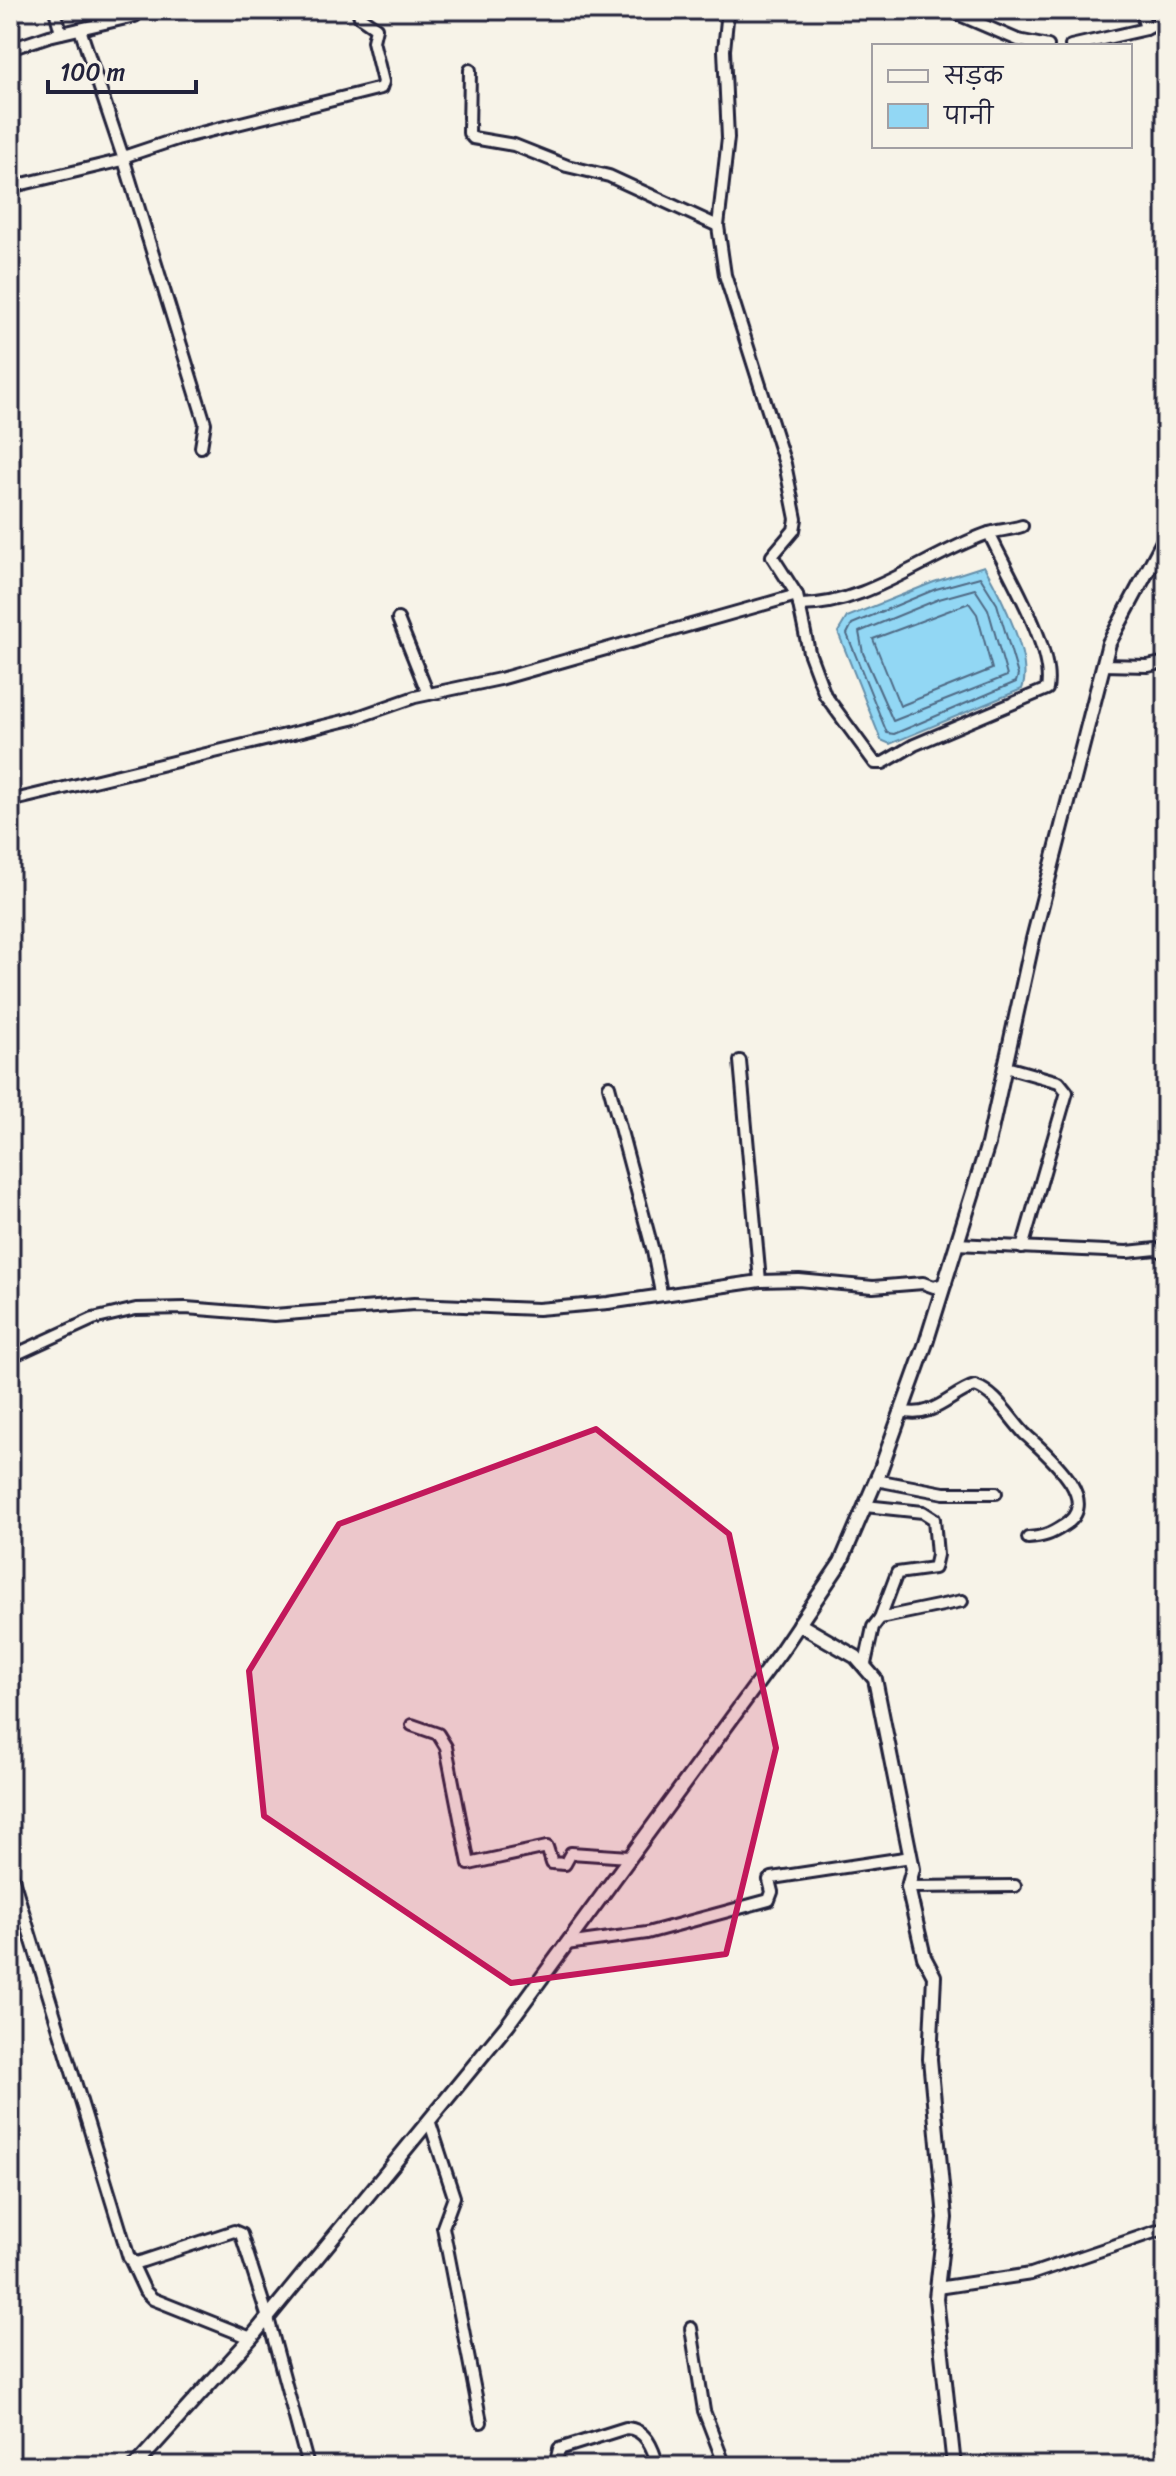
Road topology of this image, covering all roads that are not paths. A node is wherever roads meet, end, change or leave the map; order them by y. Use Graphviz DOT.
graph roads {
  1 [pos="55,10"];
  2 [pos="140,10"];
  3 [pos="358,10"];
  4 [pos="728,10"];
  5 [pos="948,10"];
  6 [pos="1141,10"];
  7 [pos="1166,19"];
  8 [pos="80,29"];
  9 [pos="1146,29"];
  10 [pos="61,33"];
  11 [pos="1038,44"];
  12 [pos="1080,44"];
  13 [pos="10,49"];
  14 [pos="470,70"];
  15 [pos="123,158"];
  16 [pos="10,187"];
  17 [pos="718,226"];
  18 [pos="201,447"];
  19 [pos="1022,526"];
  20 [pos="989,533"];
  21 [pos="1166,536"];
  22 [pos="798,600"];
  23 [pos="398,619"];
  24 [pos="1166,662"];
  25 [pos="1103,665"];
  26 [pos="428,694"];
  27 [pos="10,801"];
  28 [pos="740,1061"];
  29 [pos="1006,1067"];
  30 [pos="609,1086"];
  31 [pos="956,1244"];
  32 [pos="1022,1248"];
  33 [pos="1166,1254"];
  34 [pos="760,1281"];
  35 [pos="946,1283"];
  36 [pos="661,1293"];
  37 [pos="10,1357"];
  38 [pos="902,1411"];
  39 [pos="876,1480"];
  40 [pos="996,1493"];
  41 [pos="865,1506"];
  42 [pos="1028,1538"];
  43 [pos="962,1601"];
  44 [pos="880,1618"];
  45 [pos="799,1624"];
  46 [pos="865,1664"];
  47 [pos="412,1725"];
  48 [pos="629,1857"];
  49 [pos="911,1857"];
  50 [pos="10,1869"];
  51 [pos="1015,1886"];
  52 [pos="908,1887"];
  53 [pos="566,1944"];
  54 [pos="429,2120"];
  55 [pos="1166,2228"];
  56 [pos="131,2261"];
  57 [pos="937,2288"];
  58 [pos="268,2318"];
  59 [pos="691,2328"];
  60 [pos="251,2338"];
  61 [pos="481,2422"];
  62 [pos="135,2466"];
  63 [pos="308,2466"];
  64 [pos="555,2466"];
  65 [pos="658,2466"];
  66 [pos="725,2466"];
  67 [pos="954,2466"];
  1 -- 10 [label="street"];
  2 -- 8 [label="street"];
  3 -- 15 [label="street"];
  4 -- 17 [label="street"];
  5 -- 11 [label="street"];
  6 -- 9 [label="street"];
  7 -- 9 [label="street"];
  8 -- 10 [label="street"];
  8 -- 15 [label="street"];
  9 -- 12 [label="street"];
  10 -- 13 [label="street"];
  14 -- 17 [label="street"];
  15 -- 16 [label="street"];
  15 -- 18 [label="street"];
  17 -- 22 [label="street"];
  19 -- 20 [label="street"];
  20 -- 22 [label="street"];
  20 -- 22 [label="street"];
  21 -- 25 [label="street"];
  22 -- 26 [label="street"];
  23 -- 26 [label="street"];
  24 -- 25 [label="street"];
  25 -- 29 [label="street"];
  26 -- 27 [label="street"];
  28 -- 34 [label="street"];
  29 -- 31 [label="street"];
  29 -- 32 [label="street"];
  30 -- 36 [label="street"];
  31 -- 32 [label="street"];
  31 -- 35 [label="street"];
  32 -- 33 [label="street"];
  34 -- 35 [label="street"];
  34 -- 36 [label="street"];
  35 -- 38 [label="street"];
  36 -- 37 [label="street"];
  38 -- 39 [label="street"];
  38 -- 42 [label="street"];
  39 -- 40 [label="street"];
  39 -- 41 [label="street"];
  41 -- 44 [label="street"];
  41 -- 45 [label="street"];
  43 -- 44 [label="street"];
  44 -- 46 [label="street"];
  45 -- 46 [label="street"];
  45 -- 48 [label="street"];
  46 -- 49 [label="street"];
  47 -- 48 [label="street"];
  48 -- 53 [label="street"];
  49 -- 52 [label="street"];
  49 -- 53 [label="street"];
  50 -- 56 [label="street"];
  51 -- 52 [label="street"];
  52 -- 57 [label="street"];
  53 -- 54 [label="street"];
  54 -- 58 [label="street"];
  54 -- 61 [label="street"];
  55 -- 57 [label="street"];
  56 -- 58 [label="street"];
  56 -- 60 [label="street"];
  57 -- 67 [label="street"];
  58 -- 60 [label="street"];
  58 -- 63 [label="street"];
  59 -- 66 [label="street"];
  60 -- 62 [label="street"];
  64 -- 65 [label="street"];
}
